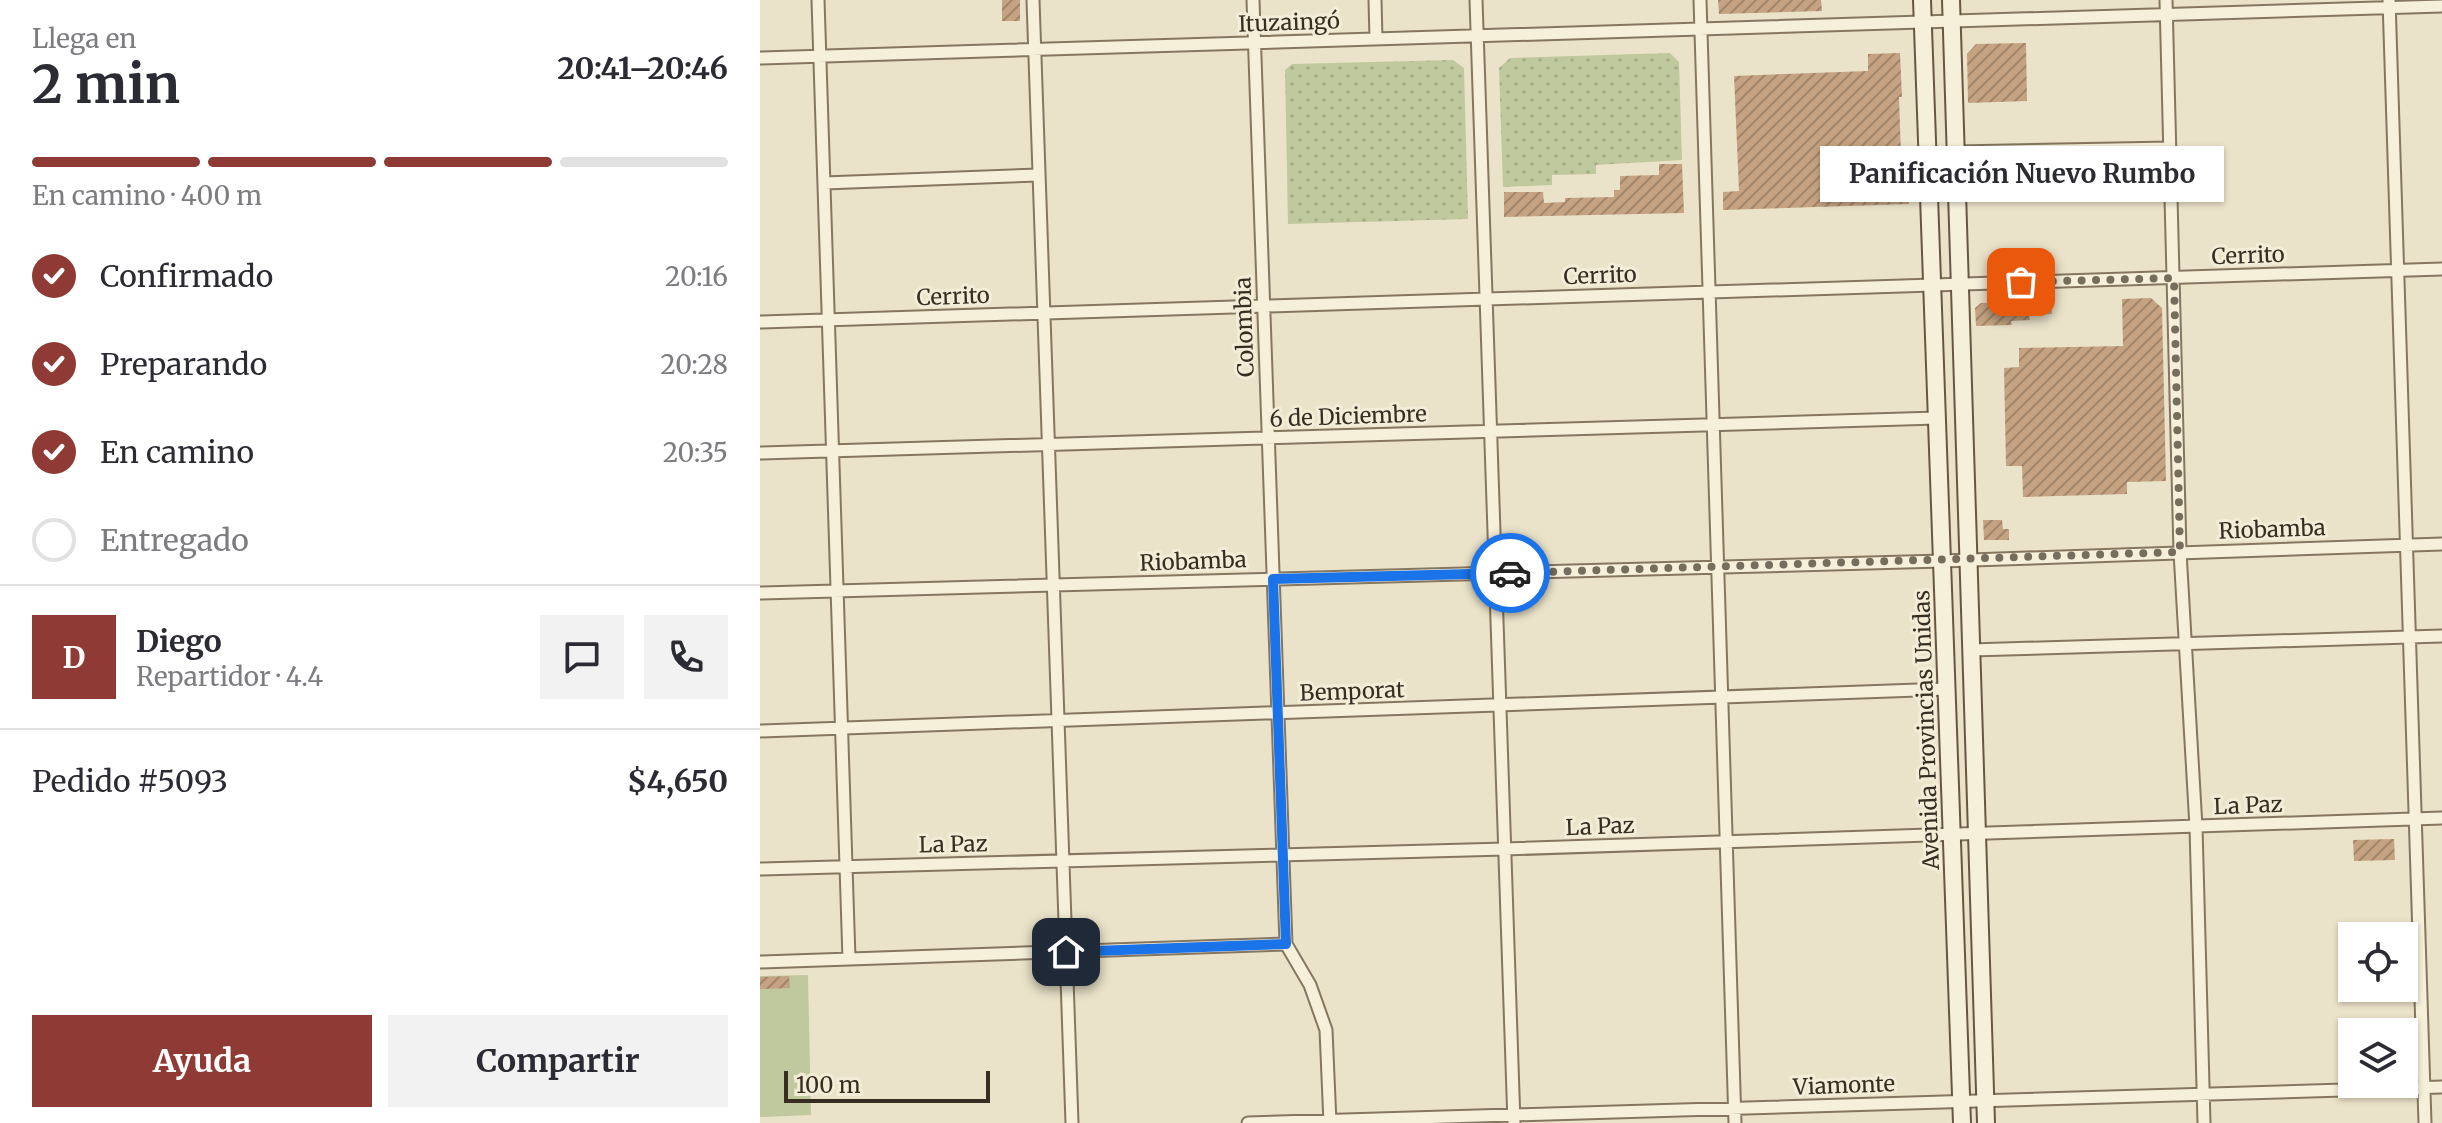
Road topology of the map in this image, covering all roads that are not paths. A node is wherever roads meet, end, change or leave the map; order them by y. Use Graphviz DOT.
graph roads {
  1 [pos="818,0"];
  2 [pos="1033,0"];
  3 [pos="1253,0"];
  4 [pos="1375,0"];
  5 [pos="1476,0"];
  6 [pos="1700,0"];
  7 [pos="1922,0"];
  8 [pos="1951,0"];
  9 [pos="2166,0"];
  10 [pos="2389,4"];
  11 [pos="2442,6"];
  12 [pos="2166,14"];
  13 [pos="1952,21"];
  14 [pos="1923,22"];
  15 [pos="1701,29"];
  16 [pos="1477,36"];
  17 [pos="1376,39"];
  18 [pos="1254,43"];
  19 [pos="1034,49"];
  20 [pos="819,56"];
  21 [pos="760,58"];
  22 [pos="2170,148"];
  23 [pos="1956,152"];
  24 [pos="1039,175"];
  25 [pos="824,183"];
  26 [pos="2442,269"];
  27 [pos="2398,270"];
  28 [pos="2174,278"];
  29 [pos="1960,284"];
  30 [pos="1932,285"];
  31 [pos="1709,292"];
  32 [pos="1486,299"];
  33 [pos="1263,306"];
  34 [pos="1044,313"];
  35 [pos="828,320"];
  36 [pos="760,322"];
  37 [pos="1937,418"];
  38 [pos="1713,425"];
  39 [pos="1491,431"];
  40 [pos="1268,438"];
  41 [pos="1048,445"];
  42 [pos="832,450"];
  43 [pos="760,453"];
  44 [pos="2442,544"];
  45 [pos="2406,545"];
  46 [pos="2180,552"];
  47 [pos="1968,560"];
  48 [pos="1942,561"];
  49 [pos="1718,567"];
  50 [pos="1495,573"];
  51 [pos="1273,579"];
  52 [pos="1053,585"];
  53 [pos="837,591"];
  54 [pos="760,593"];
  55 [pos="2442,636"];
  56 [pos="2409,637"];
  57 [pos="2185,643"];
  58 [pos="1971,650"];
  59 [pos="1946,689"];
  60 [pos="1722,697"];
  61 [pos="1500,705"];
  62 [pos="1278,713"];
  63 [pos="1058,721"];
  64 [pos="842,728"];
  65 [pos="760,731"];
  66 [pos="2442,818"];
  67 [pos="2415,819"];
  68 [pos="2196,827"];
  69 [pos="1977,834"];
  70 [pos="1952,835"];
  71 [pos="1726,842"];
  72 [pos="1505,849"];
  73 [pos="1283,855"];
  74 [pos="1063,861"];
  75 [pos="847,866"];
  76 [pos="760,869"];
  77 [pos="1286,944"];
  78 [pos="1066,952"];
  79 [pos="849,959"];
  80 [pos="760,962"];
  81 [pos="2442,1087"];
  82 [pos="2424,1088"];
  83 [pos="2204,1095"];
  84 [pos="1985,1101"];
  85 [pos="1961,1102"];
  86 [pos="1734,1108"];
  87 [pos="1514,1119"];
  88 [pos="1330,1122"];
  89 [pos="1072,1123"];
  90 [pos="1248,1123"];
  91 [pos="1735,1123"];
  92 [pos="1962,1123"];
  93 [pos="1986,1123"];
  94 [pos="2204,1123"];
  95 [pos="2425,1123"];
  1 -- 20 [label="street"];
  2 -- 19 [label="street"];
  3 -- 18 [label="street, Colombia"];
  4 -- 17 [label="street"];
  5 -- 16 [label="street"];
  6 -- 15 [label="street"];
  7 -- 14 [label="main road, Avenida Provincias Unidas"];
  8 -- 13 [label="main road"];
  9 -- 12 [label="street"];
  10 -- 11 [label="street, Ituzaingó"];
  10 -- 12 [label="street, Ituzaingó"];
  10 -- 27 [label="street"];
  12 -- 13 [label="street, Ituzaingó"];
  12 -- 22 [label="street"];
  13 -- 14 [label="street, Ituzaingó"];
  13 -- 23 [label="main road"];
  14 -- 15 [label="street, Ituzaingó"];
  14 -- 30 [label="main road, Avenida Provincias Unidas"];
  15 -- 16 [label="street, Ituzaingó"];
  15 -- 31 [label="street"];
  16 -- 17 [label="street, Ituzaingó"];
  16 -- 32 [label="street"];
  17 -- 18 [label="street, Ituzaingó"];
  18 -- 19 [label="street, Ituzaingó"];
  18 -- 33 [label="street, Colombia"];
  19 -- 20 [label="street, Ituzaingó"];
  19 -- 24 [label="street"];
  20 -- 21 [label="street, Ituzaingó"];
  20 -- 25 [label="street"];
  22 -- 23 [label="street"];
  22 -- 28 [label="street"];
  23 -- 29 [label="main road"];
  24 -- 25 [label="street"];
  24 -- 34 [label="street"];
  25 -- 35 [label="street"];
  26 -- 27 [label="street, Cerrito"];
  27 -- 28 [label="street, Cerrito"];
  27 -- 45 [label="street"];
  28 -- 29 [label="street, Cerrito"];
  28 -- 46 [label="street"];
  29 -- 30 [label="street, Cerrito"];
  29 -- 47 [label="main road"];
  30 -- 31 [label="street, Cerrito"];
  30 -- 37 [label="main road, Avenida Provincias Unidas"];
  31 -- 32 [label="street, Cerrito"];
  31 -- 38 [label="street"];
  32 -- 33 [label="street, Cerrito"];
  32 -- 39 [label="street"];
  33 -- 34 [label="street, Cerrito"];
  33 -- 40 [label="street, Colombia"];
  34 -- 35 [label="street, Cerrito"];
  34 -- 41 [label="street"];
  35 -- 36 [label="street, Cerrito"];
  35 -- 42 [label="street"];
  37 -- 38 [label="street, 6 de Diciembre"];
  37 -- 48 [label="main road, Avenida Provincias Unidas"];
  38 -- 39 [label="street, 6 de Diciembre"];
  38 -- 49 [label="street"];
  39 -- 40 [label="street, 6 de Diciembre"];
  39 -- 50 [label="street"];
  40 -- 41 [label="street, 6 de Diciembre"];
  40 -- 51 [label="street, Colombia"];
  41 -- 42 [label="street, 6 de Diciembre"];
  41 -- 52 [label="street"];
  42 -- 43 [label="street, 6 de Diciembre"];
  42 -- 53 [label="street"];
  44 -- 45 [label="street, Riobamba"];
  45 -- 46 [label="street, Riobamba"];
  45 -- 56 [label="street"];
  46 -- 47 [label="street, Riobamba"];
  46 -- 57 [label="street"];
  47 -- 48 [label="street, Riobamba"];
  47 -- 58 [label="main road"];
  48 -- 49 [label="street, Riobamba"];
  48 -- 59 [label="main road, Avenida Provincias Unidas"];
  49 -- 50 [label="street, Riobamba"];
  49 -- 60 [label="street"];
  50 -- 51 [label="street, Riobamba"];
  50 -- 61 [label="street"];
  51 -- 52 [label="street, Riobamba"];
  51 -- 62 [label="street, Colombia"];
  52 -- 53 [label="street, Riobamba"];
  52 -- 63 [label="street"];
  53 -- 54 [label="street, Riobamba"];
  53 -- 64 [label="street"];
  55 -- 56 [label="street"];
  56 -- 57 [label="street"];
  56 -- 67 [label="street"];
  57 -- 58 [label="street"];
  57 -- 68 [label="street"];
  58 -- 69 [label="main road"];
  59 -- 60 [label="street, Bemporat"];
  59 -- 70 [label="main road, Avenida Provincias Unidas"];
  60 -- 61 [label="street, Bemporat"];
  60 -- 71 [label="street"];
  61 -- 62 [label="street, Bemporat"];
  61 -- 72 [label="street"];
  62 -- 63 [label="street, Bemporat"];
  62 -- 73 [label="street, Colombia"];
  63 -- 64 [label="street, Bemporat"];
  63 -- 74 [label="street"];
  64 -- 65 [label="street, Bemporat"];
  64 -- 75 [label="street"];
  66 -- 67 [label="street, La Paz"];
  67 -- 68 [label="street, La Paz"];
  67 -- 82 [label="street"];
  68 -- 69 [label="street, La Paz"];
  68 -- 83 [label="street"];
  69 -- 70 [label="street, La Paz"];
  69 -- 84 [label="main road"];
  70 -- 71 [label="street, La Paz"];
  70 -- 85 [label="main road, Avenida Provincias Unidas"];
  71 -- 72 [label="street, La Paz"];
  71 -- 86 [label="street"];
  72 -- 73 [label="street, La Paz"];
  72 -- 87 [label="street"];
  73 -- 74 [label="street, La Paz"];
  73 -- 77 [label="street, Colombia"];
  74 -- 75 [label="street, La Paz"];
  74 -- 78 [label="street"];
  75 -- 76 [label="street, La Paz"];
  75 -- 79 [label="street"];
  77 -- 78 [label="street"];
  77 -- 88 [label="street, Colombia"];
  78 -- 79 [label="street"];
  78 -- 89 [label="street"];
  79 -- 80 [label="street"];
  81 -- 82 [label="street, Viamonte"];
  82 -- 83 [label="street, Viamonte"];
  82 -- 95 [label="street"];
  83 -- 84 [label="street, Viamonte"];
  83 -- 94 [label="street"];
  84 -- 85 [label="street, Viamonte"];
  84 -- 93 [label="main road"];
  85 -- 86 [label="street, Viamonte"];
  85 -- 92 [label="main road, Avenida Provincias Unidas"];
  86 -- 87 [label="street, Viamonte"];
  86 -- 91 [label="street"];
  87 -- 88 [label="street, Viamonte"];
  88 -- 90 [label="street, Viamonte"];
}
